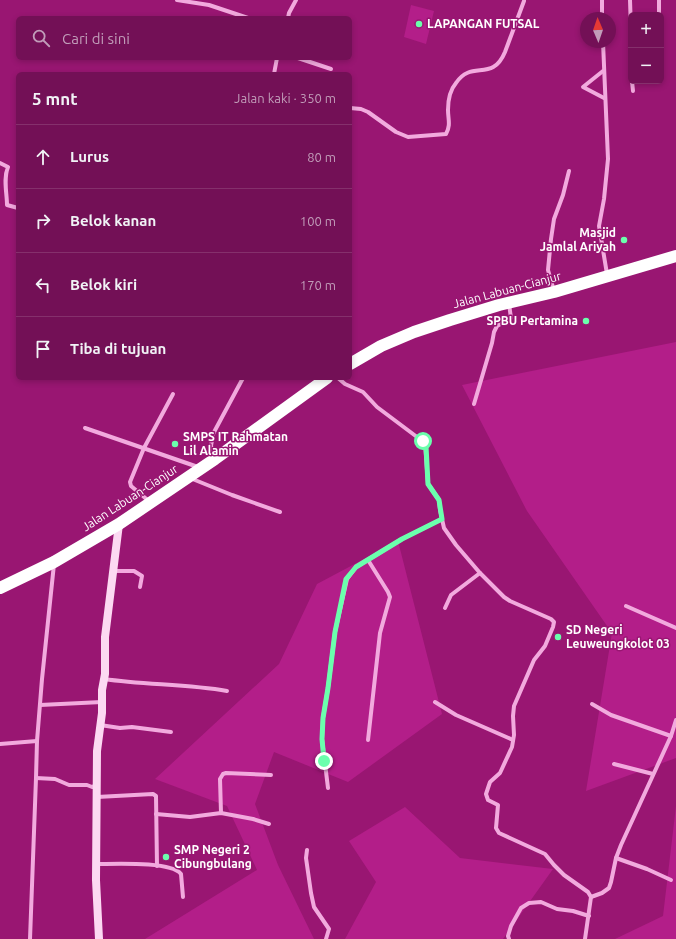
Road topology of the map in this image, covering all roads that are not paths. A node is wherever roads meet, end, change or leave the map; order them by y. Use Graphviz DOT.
graph roads {
  1 [pos="177,0"];
  2 [pos="296,0"];
  3 [pos="602,0"];
  4 [pos="630,0"];
  5 [pos="659,0"];
  6 [pos="524,1"];
  7 [pos="602,12"];
  8 [pos="630,12"];
  9 [pos="659,12"];
  10 [pos="242,16"];
  11 [pos="288,16"];
  12 [pos="603,48"];
  13 [pos="277,60"];
  14 [pos="304,60"];
  15 [pos="331,69"];
  16 [pos="604,71"];
  17 [pos="274,72"];
  18 [pos="632,84"];
  19 [pos="633,91"];
  20 [pos="604,98"];
  21 [pos="352,108"];
  22 [pos="0,163"];
  23 [pos="569,171"];
  24 [pos="16,207"];
  25 [pos="676,256"];
  26 [pos="607,275"];
  27 [pos="554,292"];
  28 [pos="509,304"];
  29 [pos="352,363"];
  30 [pos="242,380"];
  31 [pos="324,380"];
  32 [pos="340,380"];
  33 [pos="173,394"];
  34 [pos="474,404"];
  35 [pos="85,428"];
  36 [pos="144,448"];
  37 [pos="215,459"];
  38 [pos="200,468"];
  39 [pos="188,477"];
  40 [pos="150,503"];
  41 [pos="280,512"];
  42 [pos="442,519"];
  43 [pos="119,524"];
  44 [pos="368,560"];
  45 [pos="54,562"];
  46 [pos="114,571"];
  47 [pos="480,573"];
  48 [pos="140,587"];
  49 [pos="0,588"];
  50 [pos="626,606"];
  51 [pos="445,608"];
  52 [pos="676,628"];
  53 [pos="104,679"];
  54 [pos="227,690"];
  55 [pos="102,702"];
  56 [pos="435,702"];
  57 [pos="592,704"];
  58 [pos="40,705"];
  59 [pos="676,720"];
  60 [pos="100,725"];
  61 [pos="171,732"];
  62 [pos="671,736"];
  63 [pos="368,740"];
  64 [pos="513,740"];
  65 [pos="37,741"];
  66 [pos="0,744"];
  67 [pos="614,764"];
  68 [pos="653,774"];
  69 [pos="271,775"];
  70 [pos="36,778"];
  71 [pos="98,785"];
  72 [pos="328,788"];
  73 [pos="97,797"];
  74 [pos="222,813"];
  75 [pos="156,814"];
  76 [pos="269,824"];
  77 [pos="307,850"];
  78 [pos="616,858"];
  79 [pos="96,864"];
  80 [pos="158,866"];
  81 [pos="671,880"];
  82 [pos="183,897"];
  83 [pos="591,897"];
  84 [pos="589,916"];
  85 [pos="30,939"];
  86 [pos="99,939"];
  87 [pos="326,939"];
  88 [pos="509,939"];
  89 [pos="585,939"];
  1 -- 10 [label="street"];
  2 -- 11 [label="street"];
  3 -- 7 [label="street"];
  4 -- 8 [label="street"];
  5 -- 9 [label="street"];
  6 -- 21 [label="street"];
  12 -- 16 [label="street"];
  13 -- 17 [label="street"];
  14 -- 15 [label="street"];
  16 -- 20 [label="street"];
  16 -- 20 [label="street"];
  18 -- 19 [label="street"];
  20 -- 26 [label="street"];
  22 -- 24 [label="street"];
  23 -- 27 [label="street"];
  25 -- 26 [label="highway, Jalan Labuan-Cianjur"];
  26 -- 27 [label="highway, Jalan Labuan-Cianjur"];
  27 -- 28 [label="highway, Jalan Labuan-Cianjur"];
  28 -- 29 [label="highway, Jalan Labuan-Cianjur"];
  28 -- 34 [label="street"];
  30 -- 37 [label="street"];
  31 -- 37 [label="highway, Jalan Labuan-Cianjur"];
  32 -- 42 [label="street"];
  33 -- 36 [label="street"];
  35 -- 36 [label="street"];
  36 -- 38 [label="street"];
  36 -- 40 [label="street"];
  37 -- 38 [label="highway, Jalan Labuan-Cianjur"];
  38 -- 39 [label="highway, Jalan Labuan-Cianjur"];
  39 -- 40 [label="highway, Jalan Labuan-Cianjur"];
  39 -- 41 [label="street"];
  40 -- 43 [label="highway, Jalan Labuan-Cianjur"];
  42 -- 44 [label="street"];
  42 -- 47 [label="street"];
  43 -- 45 [label="highway, Jalan Labuan-Cianjur"];
  43 -- 46 [label="street"];
  44 -- 63 [label="street"];
  44 -- 72 [label="street"];
  45 -- 49 [label="highway, Jalan Labuan-Cianjur"];
  45 -- 58 [label="street"];
  46 -- 48 [label="street"];
  46 -- 53 [label="street"];
  47 -- 51 [label="street"];
  47 -- 64 [label="street"];
  50 -- 52 [label="street"];
  53 -- 54 [label="street"];
  53 -- 55 [label="street"];
  55 -- 58 [label="street"];
  55 -- 60 [label="street"];
  56 -- 64 [label="street"];
  57 -- 62 [label="street"];
  58 -- 65 [label="street"];
  59 -- 62 [label="street"];
  60 -- 61 [label="street"];
  60 -- 71 [label="street"];
  62 -- 68 [label="street"];
  64 -- 83 [label="street"];
  65 -- 66 [label="street"];
  65 -- 70 [label="street"];
  67 -- 68 [label="street"];
  68 -- 78 [label="street"];
  69 -- 74 [label="street"];
  70 -- 71 [label="street"];
  70 -- 85 [label="street"];
  71 -- 73 [label="street"];
  73 -- 75 [label="street"];
  73 -- 79 [label="street"];
  74 -- 75 [label="street"];
  74 -- 76 [label="street"];
  75 -- 80 [label="street"];
  77 -- 87 [label="street"];
  78 -- 81 [label="street"];
  78 -- 83 [label="street"];
  79 -- 80 [label="street"];
  79 -- 86 [label="street"];
  80 -- 82 [label="street"];
  83 -- 84 [label="street"];
  84 -- 88 [label="street"];
  84 -- 89 [label="street"];
}
